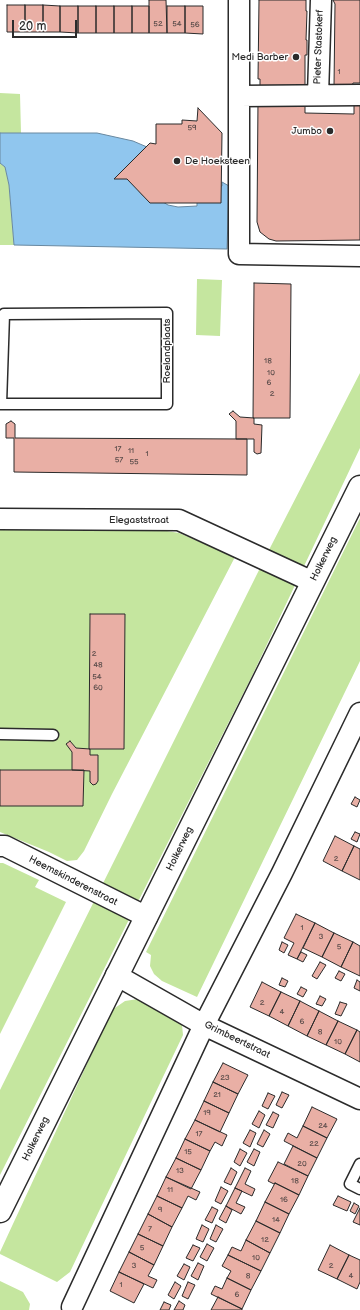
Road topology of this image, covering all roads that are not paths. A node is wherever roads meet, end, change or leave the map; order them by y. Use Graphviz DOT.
graph roads {
  1 [pos="239,0"];
  2 [pos="320,0"];
  3 [pos="318,95"];
  4 [pos="360,95"];
  5 [pos="240,96"];
  6 [pos="360,256"];
  7 [pos="0,404"];
  8 [pos="360,486"];
  9 [pos="0,519"];
  10 [pos="313,582"];
  11 [pos="358,724"];
  12 [pos="0,734"];
  13 [pos="53,735"];
  14 [pos="0,846"];
  15 [pos="147,917"];
  16 [pos="116,975"];
  17 [pos="204,1025"];
  18 [pos="360,1099"];
  19 [pos="360,1164"];
  20 [pos="360,1189"];
  21 [pos="0,1211"];
  22 [pos="72,1307"];
  1 -- 5 [label="street"];
  2 -- 3 [label="street, Pieter Stastokerf"];
  3 -- 4 [label="street, Pieter Stastokerf"];
  3 -- 5 [label="street, Pieter Stastokerf"];
  5 -- 6 [label="street"];
  7 -- 7 [label="lane, Roelandplaats"];
  8 -- 10 [label="street, Holkerweg"];
  9 -- 10 [label="street, Elegaststraat"];
  10 -- 15 [label="street, Holkerweg"];
  11 -- 17 [label="street"];
  12 -- 13 [label="lane"];
  14 -- 15 [label="street, Heemskinderenstraat"];
  15 -- 16 [label="street, Holkerweg"];
  16 -- 17 [label="street, Grimbeertstraat"];
  16 -- 21 [label="street, Holkerweg"];
  17 -- 18 [label="street, Grimbeertstraat"];
  17 -- 22 [label="street"];
  19 -- 20 [label="lane"];
}
